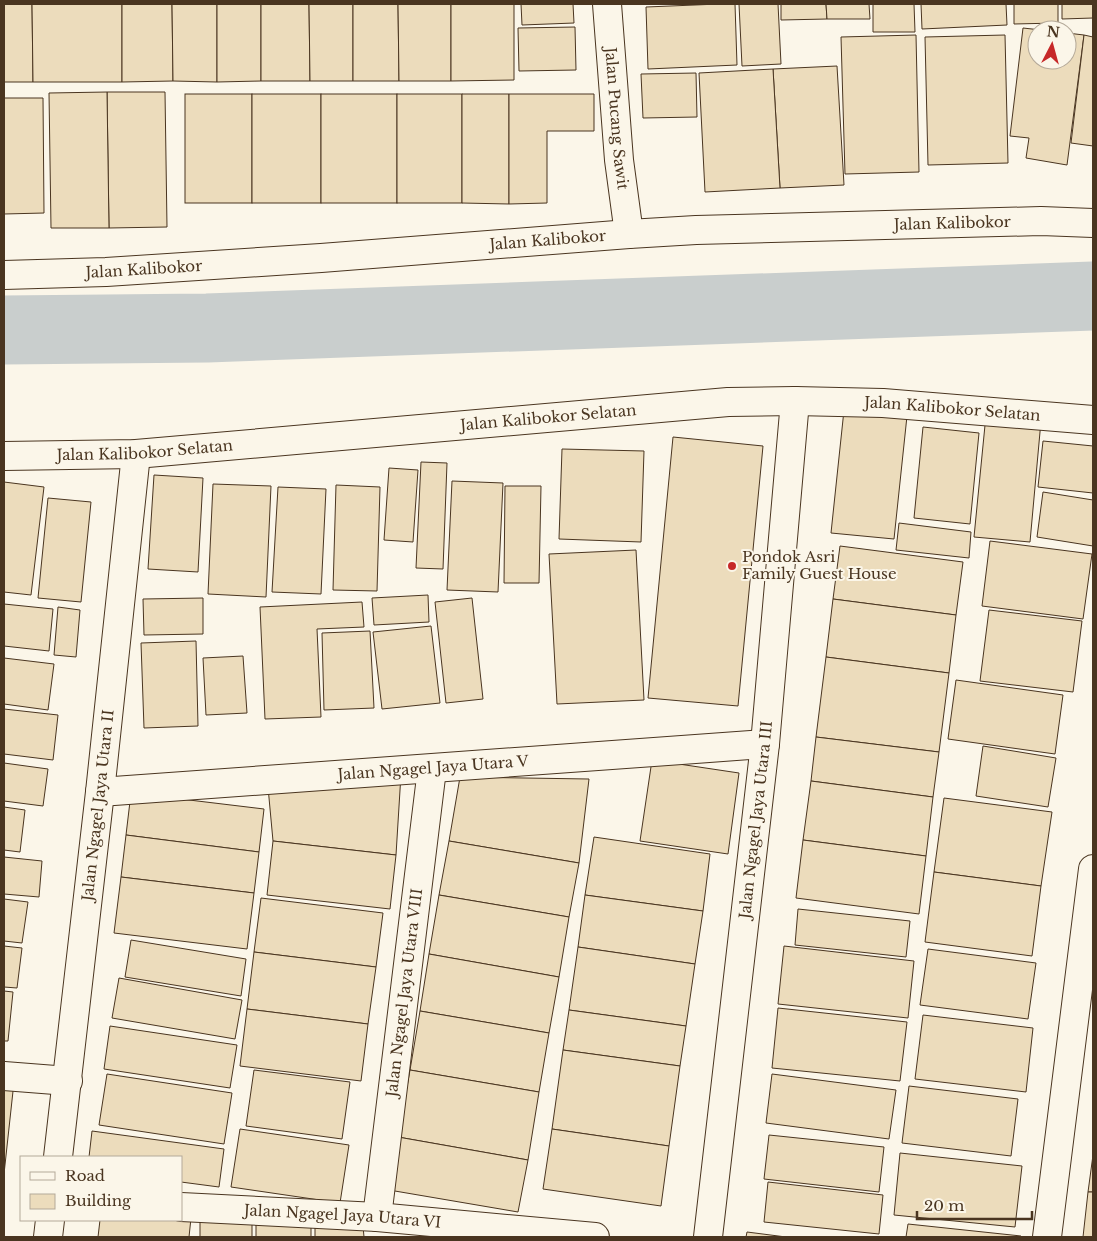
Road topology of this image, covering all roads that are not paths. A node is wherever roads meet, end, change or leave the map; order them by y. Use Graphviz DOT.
graph roads {
  1 [pos="607,4"];
  2 [pos="1093,223"];
  3 [pos="629,234"];
  4 [pos="4,275"];
  5 [pos="795,401"];
  6 [pos="1093,420"];
  7 [pos="136,454"];
  8 [pos="4,456"];
  9 [pos="765,744"];
  10 [pos="432,769"];
  11 [pos="100,792"];
  12 [pos="1093,868"];
  13 [pos="4,1076"];
  14 [pos="68,1081"];
  15 [pos="58,1156"];
  16 [pos="182,1207"];
  17 [pos="378,1217"];
  18 [pos="50,1221"];
  19 [pos="48,1237"];
  20 [pos="595,1237"];
  21 [pos="708,1237"];
  22 [pos="1047,1237"];
  1 -- 3 [label="street, Jalan Pucang Sawit"];
  2 -- 3 [label="street, Jalan Kalibokor"];
  3 -- 4 [label="street, Jalan Kalibokor"];
  5 -- 6 [label="street, Jalan Kalibokor Selatan"];
  5 -- 7 [label="street, Jalan Kalibokor Selatan"];
  5 -- 9 [label="street, Jalan Ngagel Jaya Utara III"];
  7 -- 8 [label="street, Jalan Kalibokor Selatan"];
  7 -- 11 [label="street, Jalan Ngagel Jaya Utara II"];
  9 -- 10 [label="street, Jalan Ngagel Jaya Utara V"];
  9 -- 21 [label="street, Jalan Ngagel Jaya Utara III"];
  10 -- 11 [label="street, Jalan Ngagel Jaya Utara V"];
  10 -- 17 [label="street, Jalan Ngagel Jaya Utara VIII"];
  11 -- 14 [label="street, Jalan Ngagel Jaya Utara II"];
  12 -- 22 [label="street"];
  13 -- 14 [label="street"];
  14 -- 15 [label="street, Jalan Ngagel Jaya Utara II"];
  16 -- 17 [label="street, Jalan Ngagel Jaya Utara VI"];
  17 -- 20 [label="street, Jalan Ngagel Jaya Utara VI"];
  18 -- 19 [label="street"];
}
